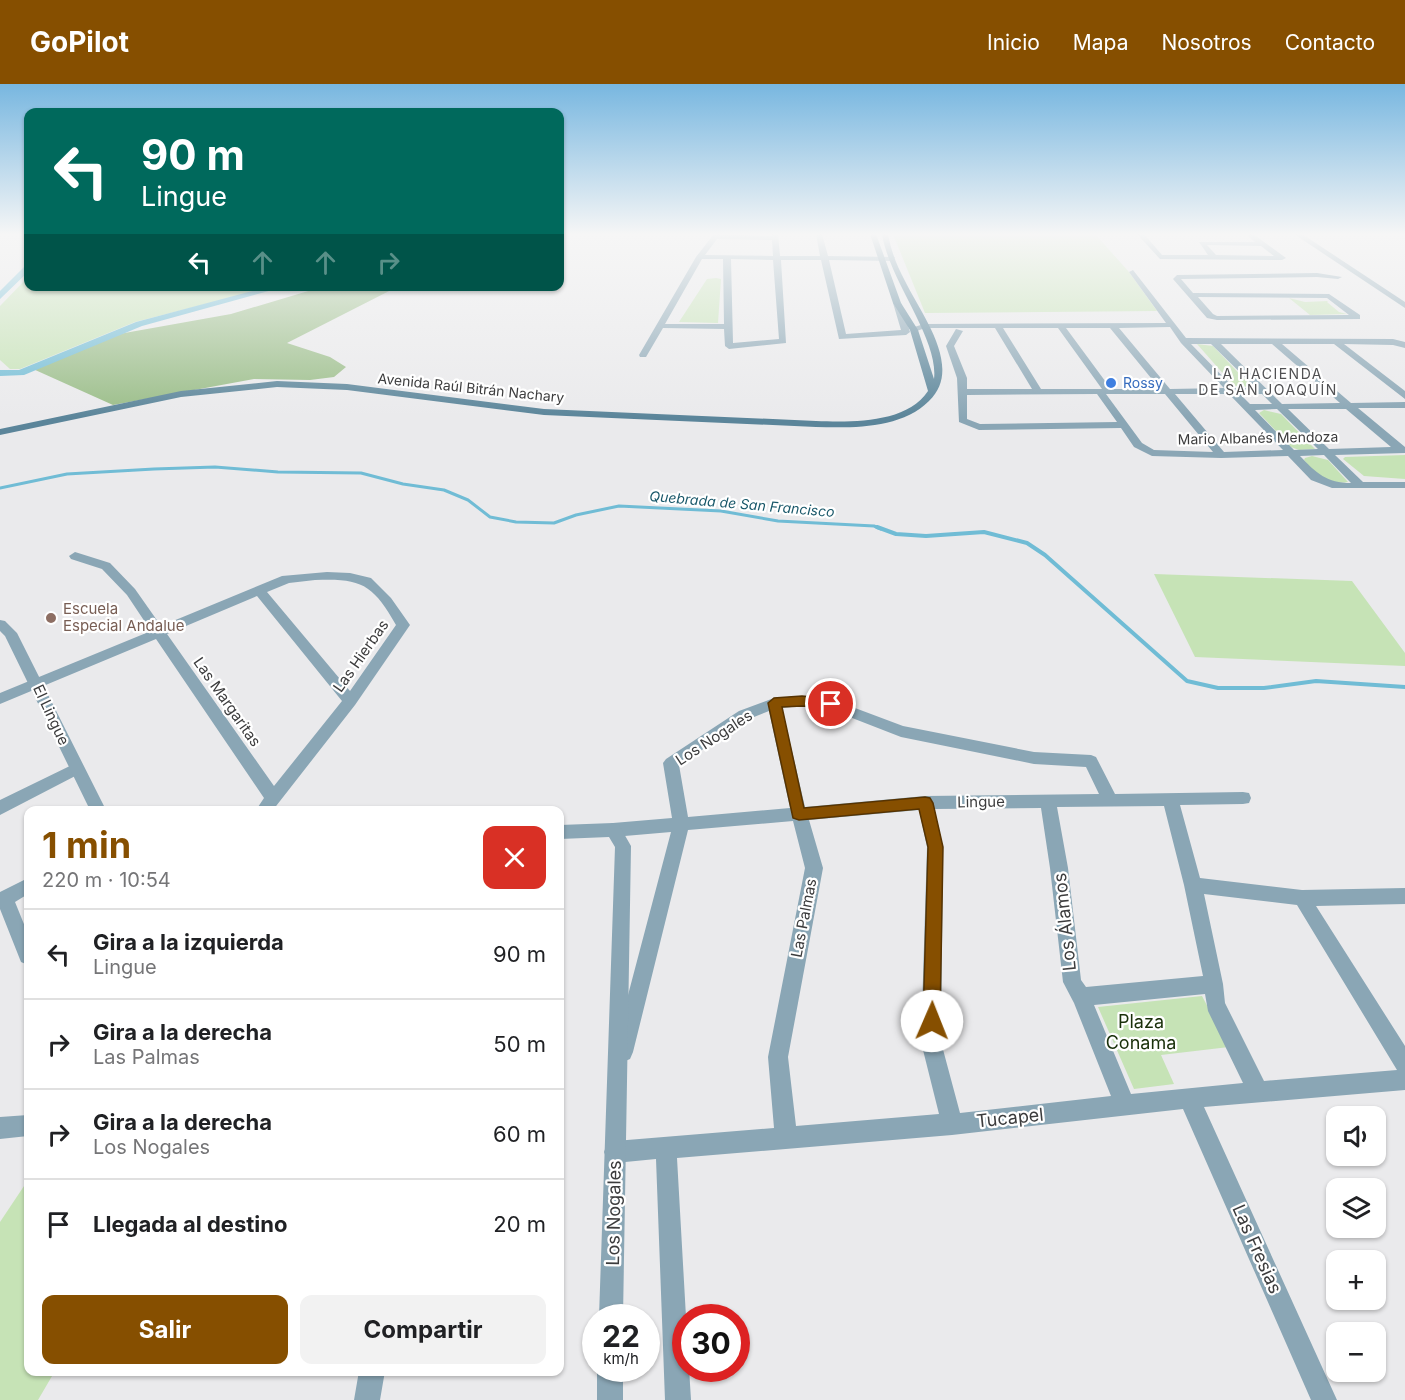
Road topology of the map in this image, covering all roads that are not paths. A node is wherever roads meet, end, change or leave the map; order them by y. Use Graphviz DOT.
graph roads {
  1 [pos="678,295"];
  2 [pos="728,295"];
  3 [pos="780,295"];
  4 [pos="833,295"];
  5 [pos="894,295"];
  6 [pos="909,295"];
  7 [pos="1151,295"];
  8 [pos="1192,295"];
  9 [pos="1249,295"];
  10 [pos="1389,295"];
  11 [pos="897,303"];
  12 [pos="1405,306"];
  13 [pos="1060,325"];
  14 [pos="1112,325"];
  15 [pos="1173,325"];
  16 [pos="661,326"];
  17 [pos="728,327"];
  18 [pos="999,328"];
  19 [pos="925,329"];
  20 [pos="910,331"];
  21 [pos="959,331"];
  22 [pos="1184,341"];
  23 [pos="1213,341"];
  24 [pos="1275,342"];
  25 [pos="1336,342"];
  26 [pos="1402,344"];
  27 [pos="644,355"];
  28 [pos="1230,390"];
  29 [pos="933,391"];
  30 [pos="1103,391"];
  31 [pos="1167,391"];
  32 [pos="1264,391"];
  33 [pos="963,392"];
  34 [pos="1038,392"];
  35 [pos="1405,396"];
  36 [pos="1405,405"];
  37 [pos="1349,406"];
  38 [pos="1246,407"];
  39 [pos="1280,407"];
  40 [pos="1124,425"];
  41 [pos="0,432"];
  42 [pos="1403,450"];
  43 [pos="1327,452"];
  44 [pos="1291,453"];
  45 [pos="1221,455"];
  46 [pos="1405,485"];
  47 [pos="1361,486"];
  48 [pos="75,556"];
  49 [pos="259,590"];
  50 [pos="0,624"];
  51 [pos="159,633"];
  52 [pos="36,683"];
  53 [pos="0,699"];
  54 [pos="350,701"];
  55 [pos="774,703"];
  56 [pos="76,769"];
  57 [pos="273,798"];
  58 [pos="1243,798"];
  59 [pos="1170,799"];
  60 [pos="1110,800"];
  61 [pos="1048,801"];
  62 [pos="925,803"];
  63 [pos="96,806"];
  64 [pos="267,806"];
  65 [pos="0,808"];
  66 [pos="799,814"];
  67 [pos="681,825"];
  68 [pos="564,832"];
  69 [pos="616,834"];
  70 [pos="1193,885"];
  71 [pos="24,888"];
  72 [pos="1405,896"];
  73 [pos="1302,898"];
  74 [pos="2,900"];
  75 [pos="24,947"];
  76 [pos="1214,984"];
  77 [pos="1081,997"];
  78 [pos="1405,1065"];
  79 [pos="618,1072"];
  80 [pos="1405,1080"];
  81 [pos="1258,1092"];
  82 [pos="1189,1098"];
  83 [pos="1125,1106"];
  84 [pos="952,1124"];
  85 [pos="24,1126"];
  86 [pos="0,1128"];
  87 [pos="786,1137"];
  88 [pos="666,1148"];
  89 [pos="615,1152"];
  90 [pos="611,1304"];
  91 [pos="371,1376"];
  92 [pos="610,1382"];
  93 [pos="367,1400"];
  94 [pos="610,1400"];
  95 [pos="678,1400"];
  96 [pos="1324,1400"];
  1 -- 16 [label="street"];
  2 -- 17 [label="street"];
  3 -- 17 [label="street"];
  4 -- 20 [label="street"];
  5 -- 11 [label="main road"];
  6 -- 19 [label="main road"];
  7 -- 15 [label="street"];
  8 -- 9 [label="street"];
  10 -- 12 [label="street"];
  11 -- 20 [label="street"];
  13 -- 14 [label="street"];
  13 -- 18 [label="street"];
  13 -- 30 [label="street, Mario Albanés Mendoza"];
  14 -- 15 [label="street"];
  14 -- 31 [label="street"];
  15 -- 22 [label="street"];
  16 -- 17 [label="street"];
  16 -- 27 [label="street"];
  18 -- 19 [label="street"];
  18 -- 21 [label="street"];
  18 -- 34 [label="street"];
  19 -- 20 [label="street"];
  19 -- 21 [label="street"];
  19 -- 29 [label="main road"];
  20 -- 29 [label="main road"];
  21 -- 33 [label="street"];
  22 -- 23 [label="street"];
  22 -- 28 [label="street"];
  23 -- 24 [label="street"];
  23 -- 32 [label="street"];
  24 -- 25 [label="street"];
  24 -- 37 [label="street"];
  25 -- 26 [label="street"];
  25 -- 35 [label="street"];
  28 -- 31 [label="street"];
  28 -- 32 [label="street"];
  28 -- 38 [label="street"];
  29 -- 41 [label="main road, Avenida Raúl Bitrán Nachary"];
  30 -- 31 [label="street"];
  30 -- 34 [label="street"];
  30 -- 40 [label="street, Mario Albanés Mendoza"];
  31 -- 45 [label="street"];
  32 -- 39 [label="street"];
  33 -- 34 [label="street"];
  33 -- 40 [label="street"];
  36 -- 37 [label="street"];
  37 -- 39 [label="street"];
  37 -- 42 [label="street"];
  38 -- 39 [label="street"];
  38 -- 44 [label="street"];
  39 -- 43 [label="street"];
  40 -- 45 [label="street, Mario Albanés Mendoza"];
  42 -- 43 [label="street, Mario Albanés Mendoza"];
  43 -- 44 [label="street, Mario Albanés Mendoza"];
  43 -- 47 [label="street"];
  44 -- 45 [label="street, Mario Albanés Mendoza"];
  44 -- 47 [label="street"];
  46 -- 47 [label="street"];
  48 -- 51 [label="street, Las Margaritas"];
  49 -- 51 [label="street"];
  49 -- 54 [label="street"];
  49 -- 54 [label="street, Las Hierbas"];
  50 -- 52 [label="street, El Lingue"];
  51 -- 52 [label="street"];
  51 -- 57 [label="street, Las Margaritas"];
  52 -- 53 [label="street"];
  52 -- 56 [label="street, El Lingue"];
  54 -- 57 [label="street, Las Hierbas"];
  55 -- 60 [label="street, Los Nogales"];
  55 -- 66 [label="street, Las Palmas"];
  55 -- 67 [label="street, Los Nogales"];
  56 -- 63 [label="street, El Lingue"];
  56 -- 65 [label="street"];
  57 -- 64 [label="street, Las Hierbas"];
  58 -- 59 [label="street, Lingue"];
  59 -- 60 [label="street, Lingue"];
  59 -- 70 [label="street"];
  60 -- 61 [label="street, Lingue"];
  61 -- 62 [label="street, Lingue"];
  61 -- 77 [label="street, Los Álamos"];
  62 -- 66 [label="street, Lingue"];
  62 -- 84 [label="street"];
  66 -- 67 [label="street, Lingue"];
  66 -- 87 [label="street, Las Palmas"];
  67 -- 69 [label="street, Lingue"];
  67 -- 79 [label="street, Los Nogales"];
  68 -- 69 [label="street, Lingue"];
  69 -- 79 [label="street, Los Nogales"];
  70 -- 73 [label="street"];
  70 -- 76 [label="street"];
  71 -- 74 [label="street"];
  72 -- 73 [label="street"];
  73 -- 78 [label="street"];
  74 -- 75 [label="street"];
  76 -- 77 [label="street"];
  76 -- 81 [label="street"];
  77 -- 83 [label="street, Los Álamos"];
  79 -- 89 [label="street, Los Nogales"];
  80 -- 81 [label="street, Tucapel"];
  81 -- 82 [label="street, Tucapel"];
  82 -- 83 [label="street, Tucapel"];
  82 -- 96 [label="street, Las Fresias"];
  83 -- 84 [label="street, Tucapel"];
  84 -- 87 [label="street, Tucapel"];
  85 -- 86 [label="street"];
  87 -- 88 [label="street, Tucapel"];
  88 -- 89 [label="street, Tucapel"];
  88 -- 95 [label="street"];
  89 -- 90 [label="street, Los Nogales"];
  91 -- 93 [label="street"];
  92 -- 94 [label="street"];
}
